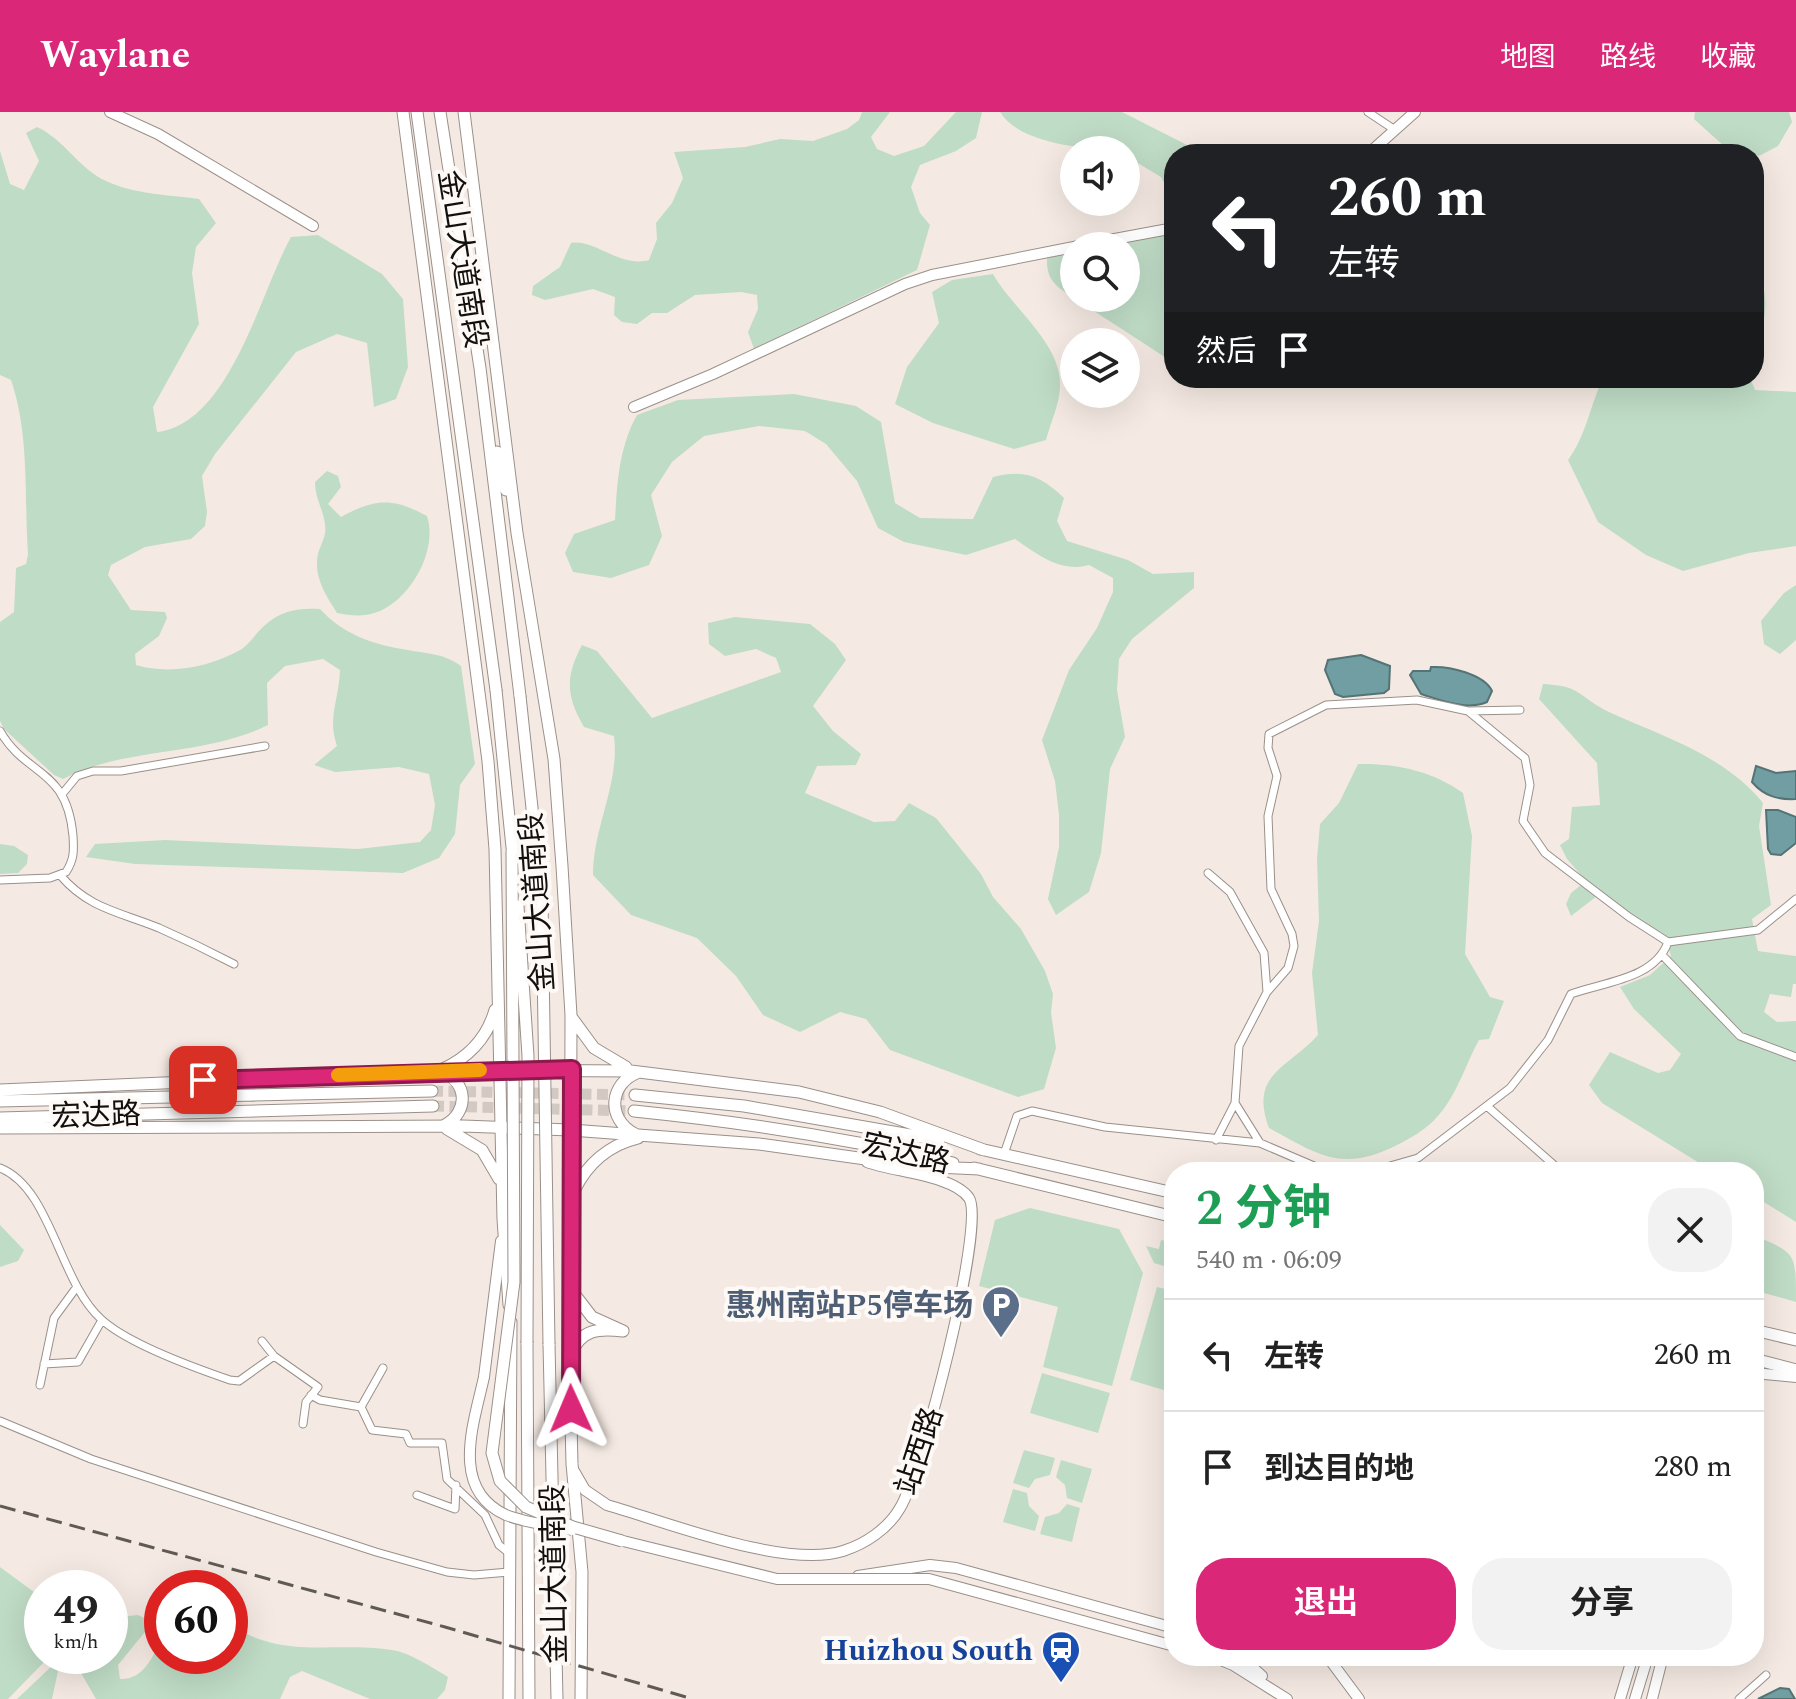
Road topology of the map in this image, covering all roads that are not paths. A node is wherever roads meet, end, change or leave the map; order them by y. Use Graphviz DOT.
graph roads {
  1 [pos="110,112"];
  2 [pos="403,112"];
  3 [pos="417,112"];
  4 [pos="440,112"];
  5 [pos="464,112"];
  6 [pos="1368,112"];
  7 [pos="1415,112"];
  8 [pos="1395,130"];
  9 [pos="1379,144"];
  10 [pos="313,226"];
  11 [pos="1164,230"];
  12 [pos="1140,234"];
  13 [pos="1060,249"];
  14 [pos="634,407"];
  15 [pos="486,412"];
  16 [pos="458,414"];
  17 [pos="459,529"];
  18 [pos="517,533"];
  19 [pos="1520,710"];
  20 [pos="1468,711"];
  21 [pos="0,731"];
  22 [pos="265,746"];
  23 [pos="63,793"];
  24 [pos="512,851"];
  25 [pos="1208,873"];
  26 [pos="60,875"];
  27 [pos="0,880"];
  28 [pos="1796,899"];
  29 [pos="1668,942"];
  30 [pos="1663,956"];
  31 [pos="234,964"];
  32 [pos="1267,992"];
  33 [pos="498,993"];
  34 [pos="571,1015"];
  35 [pos="1796,1057"];
  36 [pos="572,1069"];
  37 [pos="499,1070"];
  38 [pos="437,1072"];
  39 [pos="645,1072"];
  40 [pos="0,1090"];
  41 [pos="432,1091"];
  42 [pos="635,1095"];
  43 [pos="0,1101"];
  44 [pos="1235,1103"];
  45 [pos="433,1106"];
  46 [pos="1488,1107"];
  47 [pos="634,1111"];
  48 [pos="0,1118"];
  49 [pos="436,1126"];
  50 [pos="0,1128"];
  51 [pos="501,1128"];
  52 [pos="571,1130"];
  53 [pos="645,1135"];
  54 [pos="1216,1140"];
  55 [pos="1260,1143"];
  56 [pos="984,1150"];
  57 [pos="1004,1154"];
  58 [pos="854,1157"];
  59 [pos="1305,1162"];
  60 [pos="1404,1162"];
  61 [pos="1551,1162"];
  62 [pos="0,1168"];
  63 [pos="979,1169"];
  64 [pos="502,1190"];
  65 [pos="1164,1191"];
  66 [pos="572,1199"];
  67 [pos="1164,1215"];
  68 [pos="503,1219"];
  69 [pos="570,1287"];
  70 [pos="76,1288"];
  71 [pos="102,1320"];
  72 [pos="1764,1332"];
  73 [pos="1796,1340"];
  74 [pos="262,1341"];
  75 [pos="274,1356"];
  76 [pos="570,1358"];
  77 [pos="1764,1362"];
  78 [pos="44,1364"];
  79 [pos="383,1368"];
  80 [pos="1796,1370"];
  81 [pos="1764,1374"];
  82 [pos="1796,1377"];
  83 [pos="40,1385"];
  84 [pos="311,1395"];
  85 [pos="361,1407"];
  86 [pos="0,1421"];
  87 [pos="303,1424"];
  88 [pos="572,1464"];
  89 [pos="456,1485"];
  90 [pos="417,1495"];
  91 [pos="622,1541"];
  92 [pos="509,1553"];
  93 [pos="509,1572"];
  94 [pos="849,1578"];
  95 [pos="1164,1625"];
  96 [pos="1164,1643"];
  97 [pos="1229,1666"];
  98 [pos="1251,1666"];
  99 [pos="1334,1666"];
  100 [pos="1630,1666"];
  101 [pos="1645,1666"];
  102 [pos="1660,1666"];
  103 [pos="1766,1675"];
  104 [pos="1283,1696"];
  105 [pos="509,1699"];
  106 [pos="529,1699"];
  107 [pos="557,1699"];
  108 [pos="581,1699"];
  109 [pos="1359,1699"];
  110 [pos="1620,1699"];
  111 [pos="1635,1699"];
  112 [pos="1652,1699"];
  113 [pos="1739,1699"];
  1 -- 10 [label="street"];
  2 -- 17 [label="main road"];
  3 -- 16 [label="main road, 金山大道南段"];
  4 -- 15 [label="main road, 金山大道南段"];
  5 -- 18 [label="main road"];
  6 -- 8 [label="street"];
  7 -- 8 [label="street"];
  8 -- 9 [label="street"];
  11 -- 12 [label="street"];
  13 -- 14 [label="street"];
  15 -- 18 [label="main road"];
  15 -- 107 [label="main road, 金山大道南段, bridge"];
  16 -- 17 [label="main road"];
  16 -- 24 [label="main road, 金山大道南段, bridge"];
  17 -- 33 [label="main road"];
  18 -- 34 [label="main road"];
  19 -- 20 [label="street"];
  20 -- 29 [label="street"];
  20 -- 32 [label="street"];
  21 -- 23 [label="street"];
  22 -- 23 [label="street"];
  23 -- 26 [label="street"];
  24 -- 91 [label="main road, bridge"];
  24 -- 106 [label="main road, 金山大道南段, bridge"];
  25 -- 32 [label="street"];
  26 -- 27 [label="street"];
  26 -- 31 [label="street"];
  28 -- 29 [label="street"];
  29 -- 30 [label="street"];
  30 -- 35 [label="street"];
  30 -- 46 [label="street"];
  32 -- 44 [label="street"];
  33 -- 37 [label="main road"];
  33 -- 38 [label="main road"];
  34 -- 36 [label="main road"];
  34 -- 39 [label="main road"];
  36 -- 37 [label="main road"];
  36 -- 39 [label="main road"];
  36 -- 52 [label="main road"];
  37 -- 38 [label="main road"];
  37 -- 51 [label="main road"];
  38 -- 40 [label="main road"];
  38 -- 49 [label="main road"];
  39 -- 53 [label="main road"];
  39 -- 56 [label="main road"];
  41 -- 43 [label="main road, 宏达路"];
  42 -- 56 [label="main road, 宏达路"];
  44 -- 54 [label="street"];
  44 -- 55 [label="street"];
  45 -- 48 [label="main road, 宏达路"];
  46 -- 60 [label="street"];
  46 -- 61 [label="street"];
  47 -- 63 [label="main road, 宏达路"];
  49 -- 50 [label="main road"];
  49 -- 51 [label="main road"];
  49 -- 64 [label="main road"];
  51 -- 52 [label="main road"];
  51 -- 64 [label="main road"];
  52 -- 53 [label="main road"];
  52 -- 66 [label="main road"];
  53 -- 58 [label="main road"];
  53 -- 66 [label="main road"];
  54 -- 55 [label="street"];
  54 -- 57 [label="street"];
  55 -- 59 [label="street"];
  56 -- 57 [label="main road, 宏达路"];
  57 -- 65 [label="main road, 宏达路"];
  58 -- 63 [label="main road"];
  58 -- 88 [label="street, 站西路"];
  62 -- 70 [label="street"];
  63 -- 67 [label="main road, 宏达路"];
  64 -- 68 [label="main road"];
  66 -- 69 [label="main road"];
  68 -- 91 [label="street, bridge"];
  68 -- 92 [label="main road"];
  69 -- 76 [label="main road"];
  69 -- 76 [label="main road"];
  70 -- 71 [label="street"];
  70 -- 78 [label="street"];
  71 -- 75 [label="street"];
  71 -- 78 [label="street"];
  72 -- 73 [label="main road"];
  74 -- 75 [label="street"];
  75 -- 84 [label="street"];
  76 -- 88 [label="main road"];
  77 -- 80 [label="main road"];
  78 -- 83 [label="street"];
  79 -- 85 [label="street"];
  81 -- 82 [label="street"];
  84 -- 85 [label="street"];
  84 -- 87 [label="street"];
  85 -- 89 [label="street"];
  86 -- 93 [label="street"];
  88 -- 108 [label="main road"];
  89 -- 90 [label="street"];
  89 -- 92 [label="street"];
  91 -- 94 [label="street, bridge"];
  92 -- 93 [label="main road"];
  93 -- 105 [label="main road"];
  94 -- 95 [label="street, bridge"];
  94 -- 96 [label="street, bridge"];
  97 -- 104 [label="street"];
  98 -- 104 [label="street"];
  99 -- 109 [label="street"];
  100 -- 110 [label="street"];
  101 -- 111 [label="street"];
  102 -- 112 [label="street"];
  103 -- 113 [label="street"];
}
